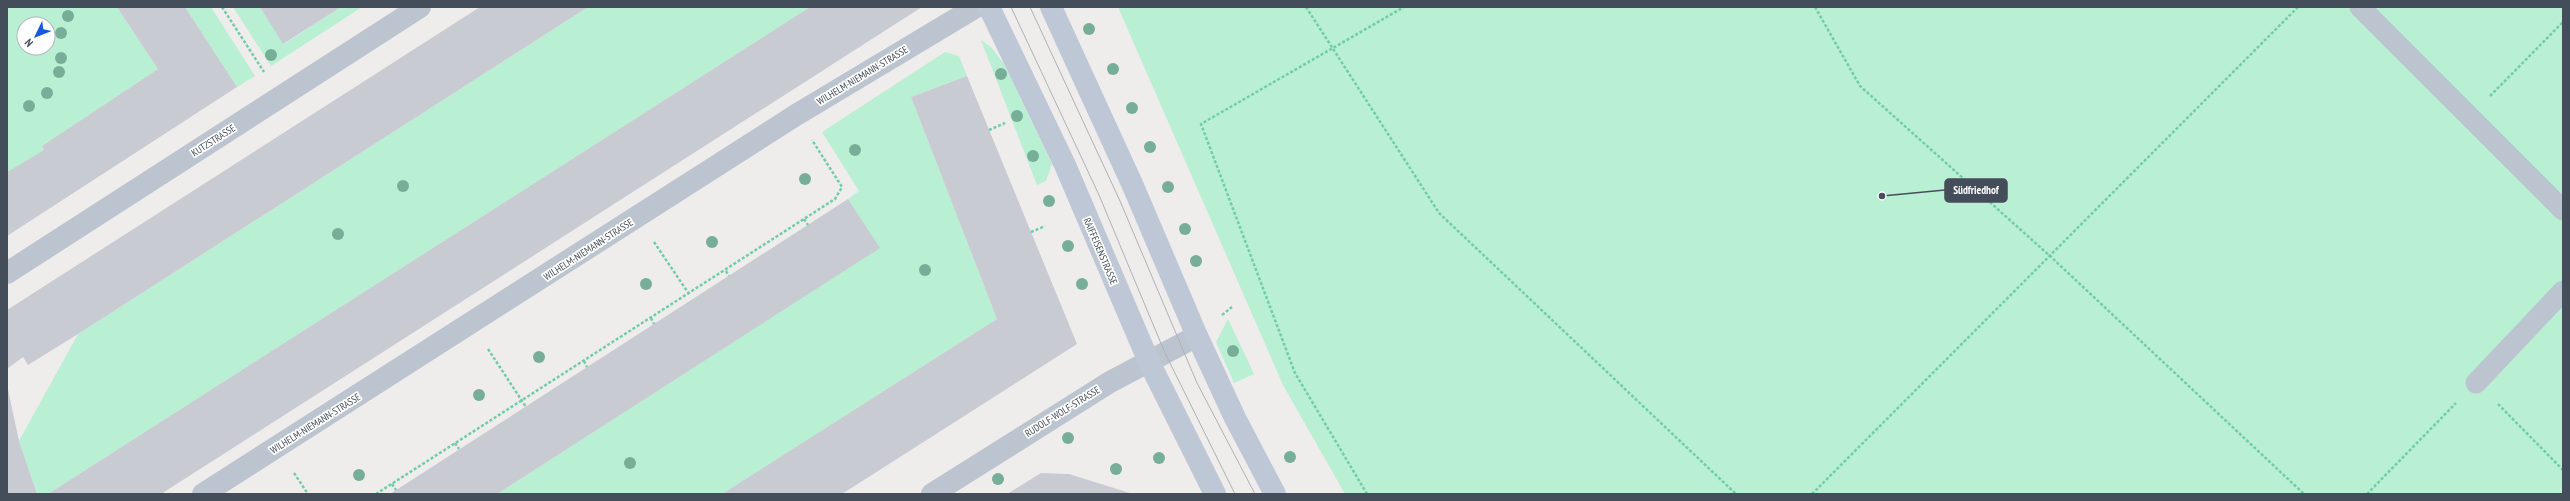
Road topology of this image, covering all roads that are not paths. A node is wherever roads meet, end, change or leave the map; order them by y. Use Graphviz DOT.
graph roads {
  1 [pos="420,7"];
  2 [pos="976,7"];
  3 [pos="989,7"];
  4 [pos="1051,7"];
  5 [pos="2360,7"];
  6 [pos="2563,210"];
  7 [pos="7,273"];
  8 [pos="2563,292"];
  9 [pos="1197,336"];
  10 [pos="1149,362"];
  11 [pos="2476,383"];
  12 [pos="203,494"];
  13 [pos="932,494"];
  14 [pos="1215,494"];
  15 [pos="1275,494"];
  1 -- 7 [label="street, KUTZSTRASSE"];
  2 -- 12 [label="street, WILHELM-NIEMANN-STRASSE"];
  3 -- 10 [label="main road, RAIFFEISENSTRASSE"];
  4 -- 9 [label="main road"];
  5 -- 6 [label="lane"];
  8 -- 11 [label="lane"];
  9 -- 10 [label="street, RUDOLF-WOLF-STRASSE"];
  9 -- 15 [label="main road"];
  10 -- 13 [label="street, RUDOLF-WOLF-STRASSE"];
  10 -- 14 [label="main road, RAIFFEISENSTRASSE"];
}
